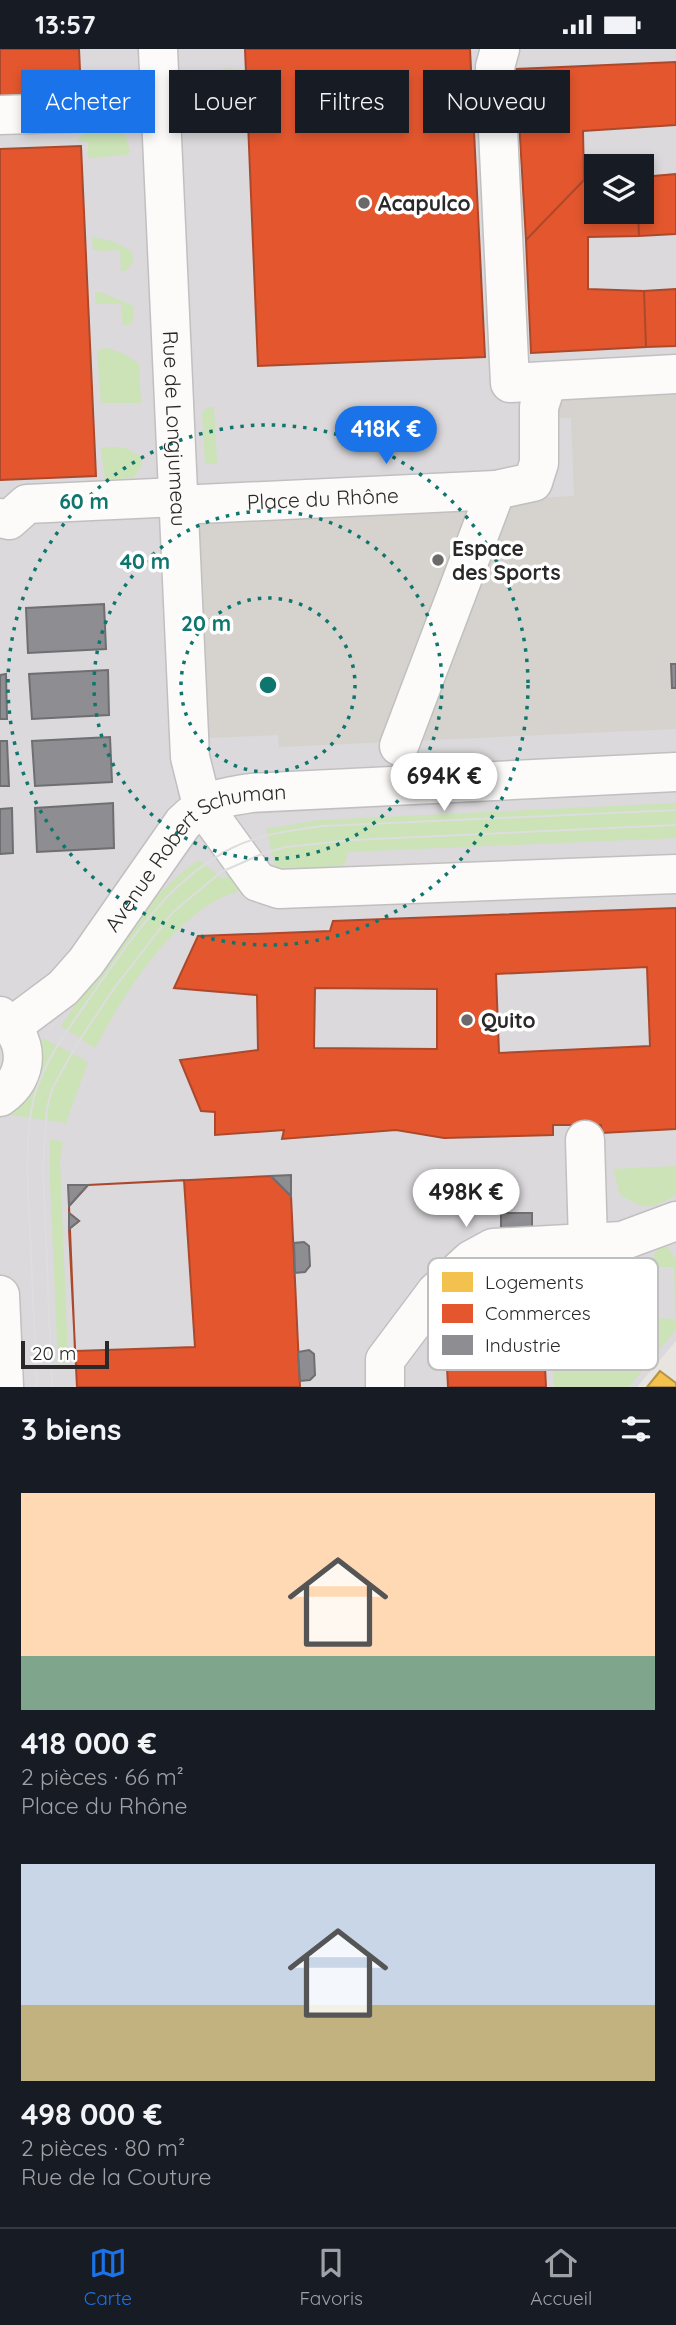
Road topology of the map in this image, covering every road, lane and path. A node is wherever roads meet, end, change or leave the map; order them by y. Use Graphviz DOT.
graph roads {
  1 [pos="158,49"];
  2 [pos="500,49"];
  3 [pos="162,110"];
  4 [pos="0,114"];
  5 [pos="676,375"];
  6 [pos="547,382"];
  7 [pos="496,489"];
  8 [pos="178,501"];
  9 [pos="5,519"];
  10 [pos="399,746"];
  11 [pos="676,772"];
  12 [pos="202,804"];
  13 [pos="676,874"];
  14 [pos="6,1021"];
  15 [pos="0,1097"];
  16 [pos="586,1140"];
  17 [pos="676,1221"];
  18 [pos="587,1242"];
  19 [pos="475,1258"];
  20 [pos="0,1295"];
  21 [pos="428,1303"];
  22 [pos="4,1387"];
  23 [pos="385,1387"];
  1 -- 3 [label="street, Rue de Longjumeau"];
  2 -- 6 [label="street"];
  3 -- 4 [label="street"];
  3 -- 8 [label="street, Rue de Longjumeau"];
  5 -- 6 [label="street"];
  6 -- 7 [label="street, Place du Rhône"];
  7 -- 8 [label="street, Place du Rhône"];
  7 -- 10 [label="street"];
  8 -- 9 [label="street, Place du Rhône"];
  8 -- 12 [label="street, Rue de Longjumeau"];
  11 -- 12 [label="street, Avenue Robert Schuman"];
  12 -- 13 [label="street"];
  12 -- 14 [label="street, Avenue Robert Schuman"];
  14 -- 15 [label="street"];
  16 -- 18 [label="street"];
  17 -- 18 [label="street"];
  18 -- 19 [label="street"];
  20 -- 22 [label="street"];
  21 -- 23 [label="street"];
}
